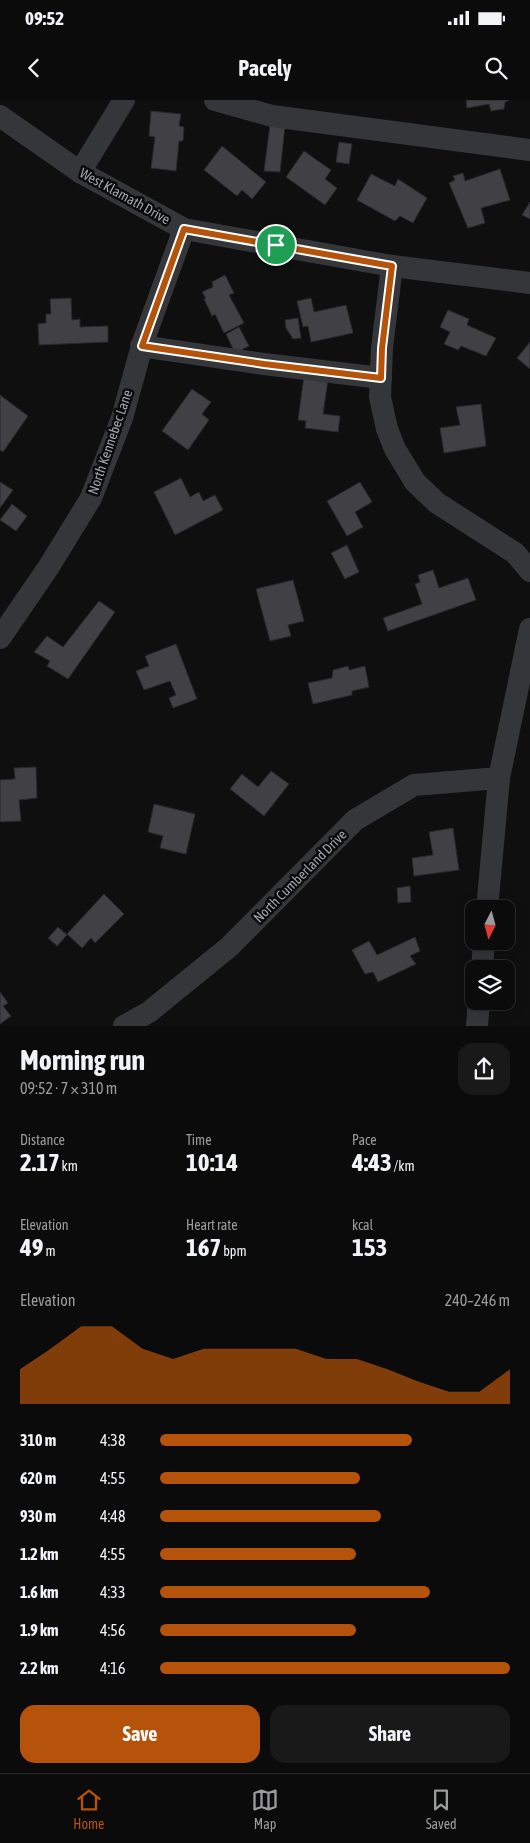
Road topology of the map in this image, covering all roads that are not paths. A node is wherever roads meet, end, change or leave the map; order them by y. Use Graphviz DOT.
graph roads {
  1 [pos="124,100"];
  2 [pos="214,100"];
  3 [pos="0,116"];
  4 [pos="530,150"];
  5 [pos="80,172"];
  6 [pos="184,229"];
  7 [pos="392,266"];
  8 [pos="530,283"];
  9 [pos="142,346"];
  10 [pos="381,378"];
  11 [pos="530,571"];
  12 [pos="530,629"];
  13 [pos="0,638"];
  14 [pos="499,778"];
  15 [pos="488,900"];
  16 [pos="478,1010"];
  17 [pos="124,1026"];
  18 [pos="477,1026"];
  1 -- 5 [label="street"];
  2 -- 4 [label="street"];
  3 -- 5 [label="street, West Klamath Drive"];
  5 -- 6 [label="street, West Klamath Drive"];
  6 -- 7 [label="street, West Klamath Drive"];
  6 -- 9 [label="street, North Kennebec Lane"];
  7 -- 8 [label="street, West Klamath Drive"];
  7 -- 10 [label="street"];
  9 -- 10 [label="street"];
  9 -- 13 [label="street, North Kennebec Lane"];
  10 -- 11 [label="street"];
  12 -- 14 [label="street"];
  14 -- 15 [label="street"];
  14 -- 17 [label="street, North Cumberland Drive"];
  16 -- 18 [label="street"];
}
